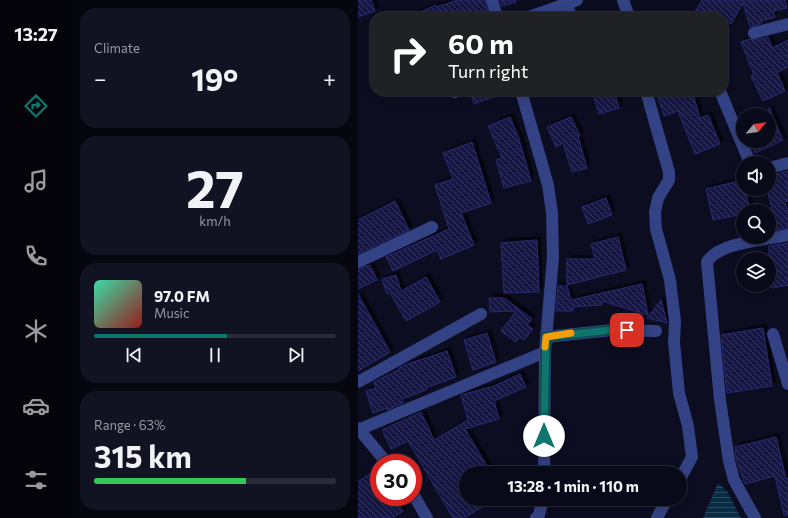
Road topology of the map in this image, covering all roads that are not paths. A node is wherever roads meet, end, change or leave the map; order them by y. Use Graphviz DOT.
graph roads {
  1 [pos="492,0"];
  2 [pos="623,0"];
  3 [pos="572,2"];
  4 [pos="496,12"];
  5 [pos="543,12"];
  6 [pos="571,12"];
  7 [pos="627,12"];
  8 [pos="788,24"];
  9 [pos="754,33"];
  10 [pos="521,96"];
  11 [pos="647,96"];
  12 [pos="722,96"];
  13 [pos="747,156"];
  14 [pos="788,163"];
  15 [pos="776,166"];
  16 [pos="432,227"];
  17 [pos="788,235"];
  18 [pos="358,262"];
  19 [pos="482,314"];
  20 [pos="656,331"];
  21 [pos="773,334"];
  22 [pos="546,337"];
  23 [pos="545,352"];
  24 [pos="358,382"];
  25 [pos="788,384"];
  26 [pos="358,429"];
  27 [pos="379,454"];
  28 [pos="544,466"];
  29 [pos="687,466"];
  30 [pos="420,506"];
  31 [pos="541,506"];
  32 [pos="663,506"];
  33 [pos="427,518"];
  34 [pos="536,518"];
  35 [pos="657,518"];
  36 [pos="755,518"];
  1 -- 4 [label="street"];
  2 -- 7 [label="street"];
  3 -- 5 [label="street"];
  3 -- 6 [label="street"];
  8 -- 9 [label="street"];
  10 -- 22 [label="street"];
  11 -- 29 [label="street"];
  12 -- 13 [label="street"];
  14 -- 15 [label="street"];
  16 -- 18 [label="street"];
  17 -- 36 [label="street"];
  19 -- 24 [label="street"];
  20 -- 22 [label="street"];
  21 -- 25 [label="street"];
  22 -- 23 [label="street"];
  23 -- 26 [label="street"];
  23 -- 28 [label="street"];
  26 -- 27 [label="street"];
  30 -- 33 [label="street"];
  31 -- 34 [label="street"];
  32 -- 35 [label="street"];
}
